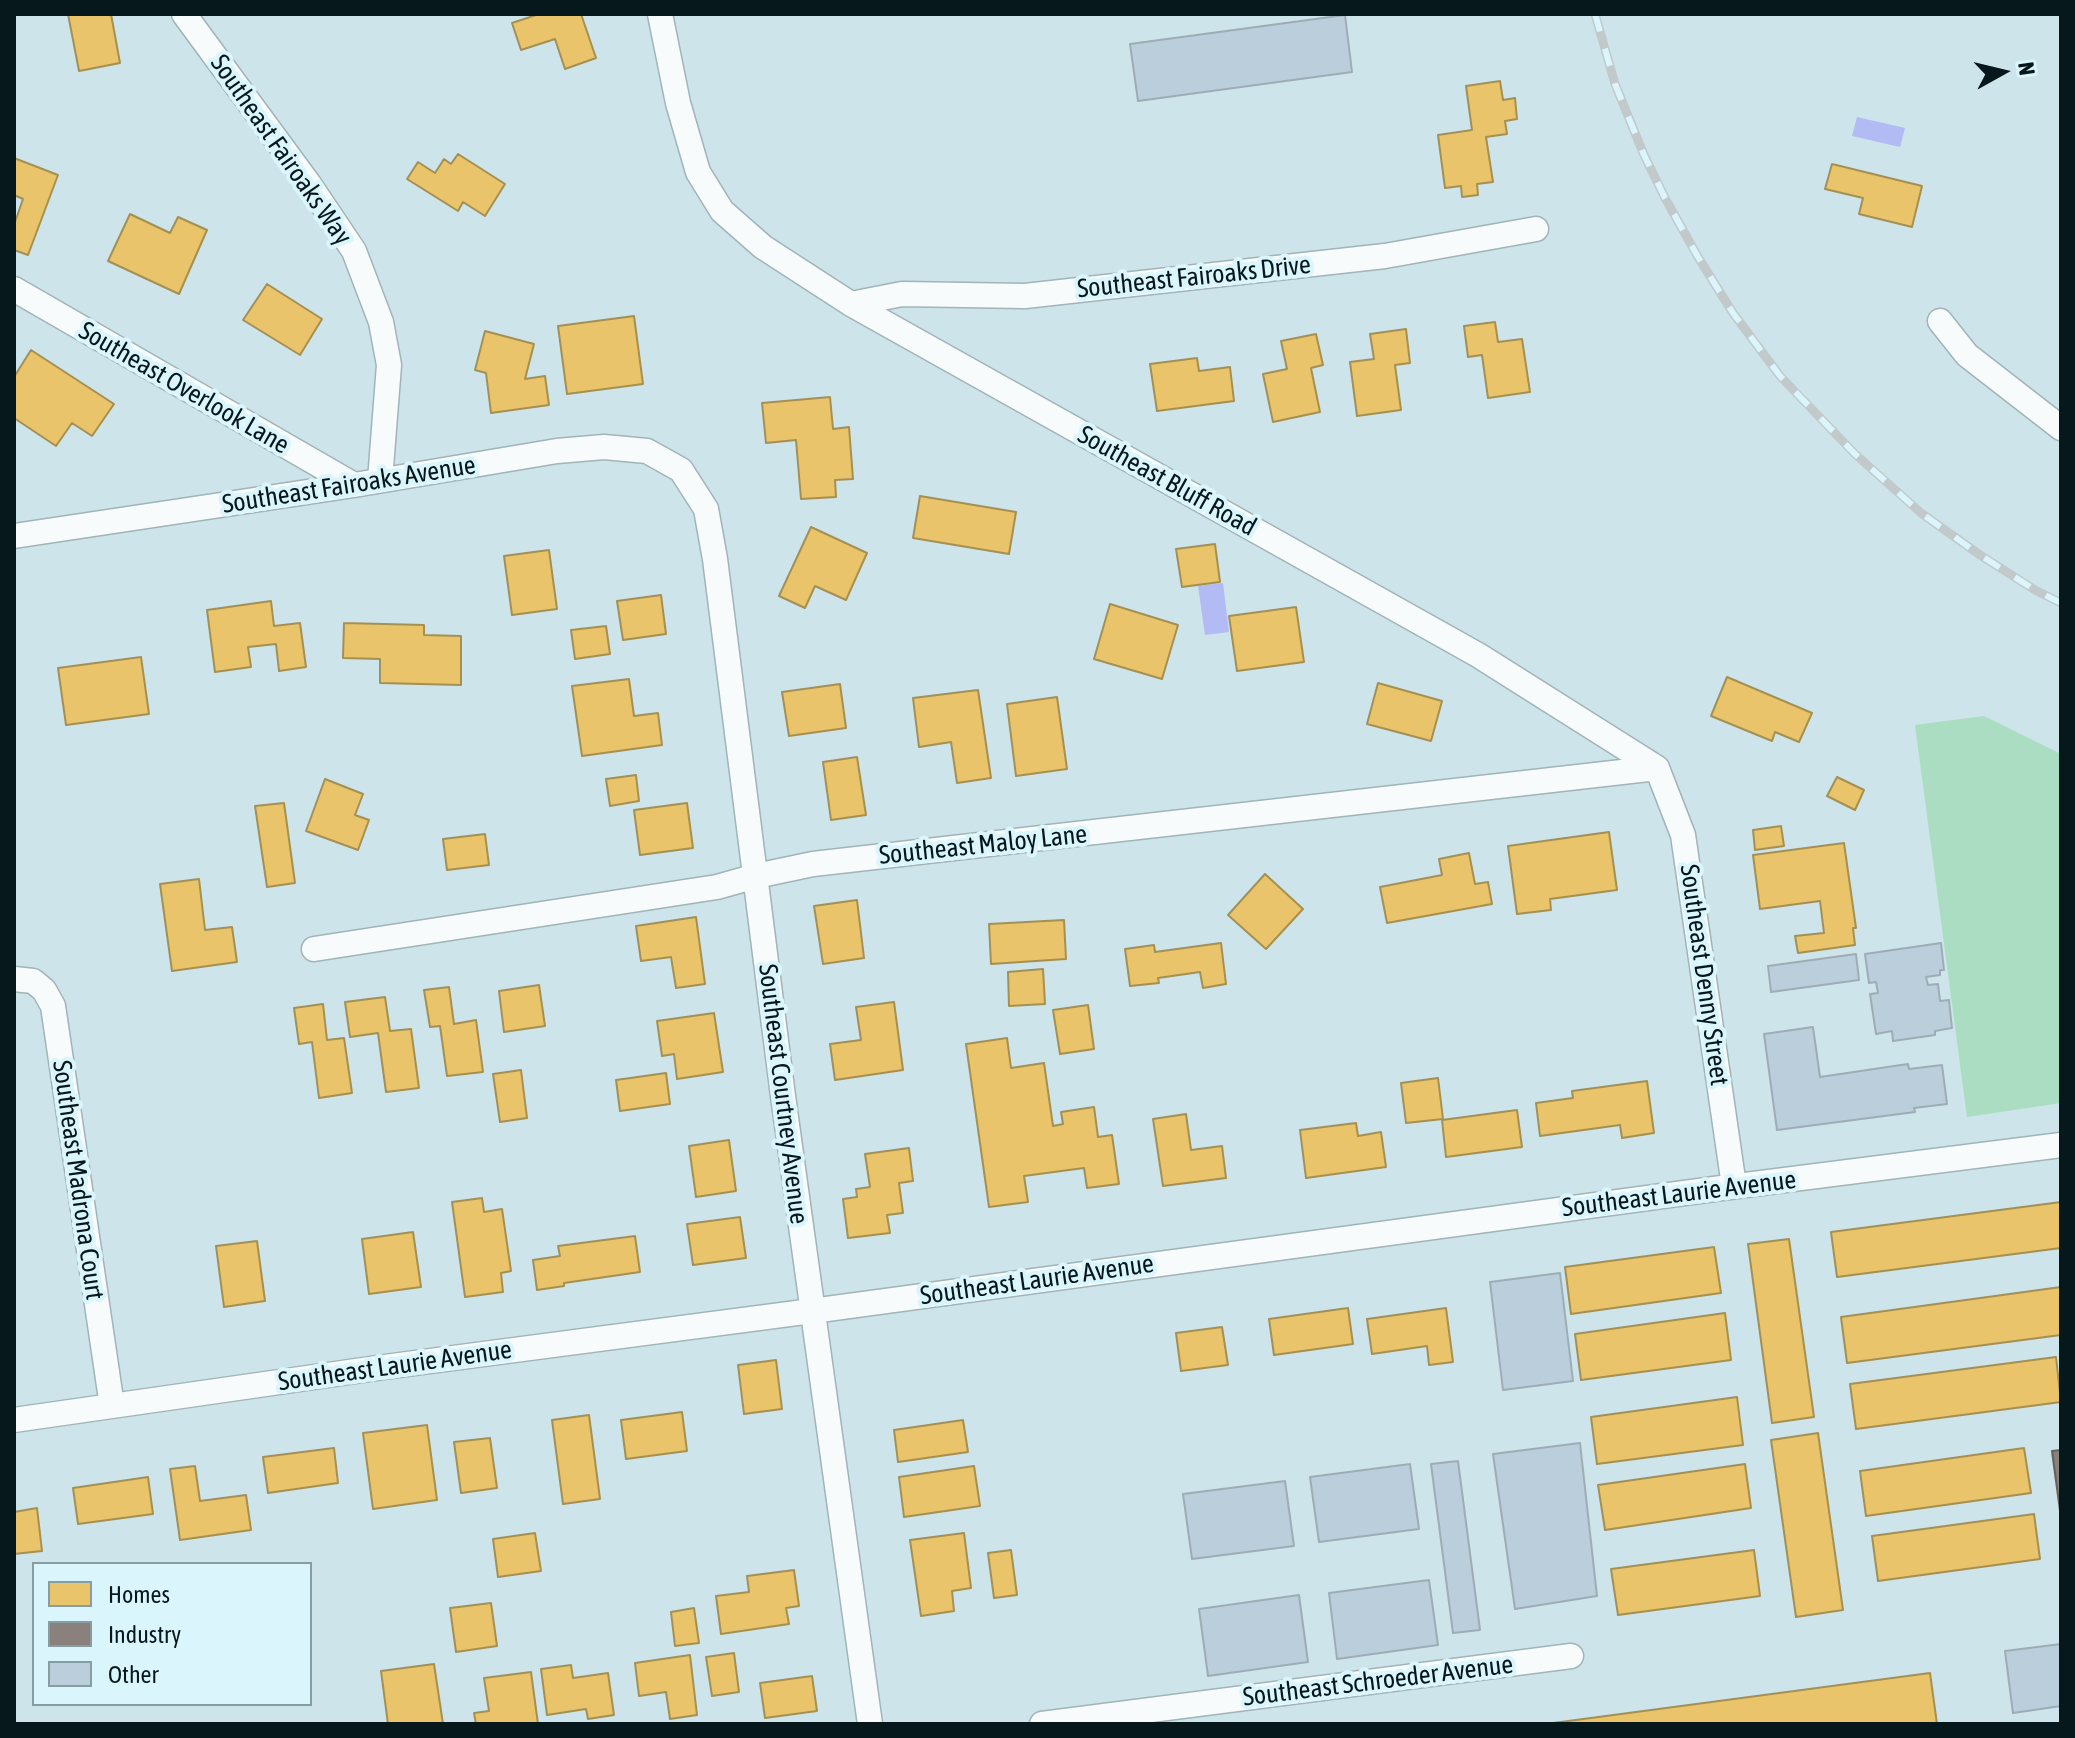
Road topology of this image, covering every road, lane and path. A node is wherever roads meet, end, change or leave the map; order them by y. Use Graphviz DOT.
graph roads {
  1 [pos="184,14"];
  2 [pos="660,14"];
  3 [pos="1536,229"];
  4 [pos="14,289"];
  5 [pos="851,304"];
  6 [pos="1940,321"];
  7 [pos="2061,428"];
  8 [pos="681,470"];
  9 [pos="380,480"];
  10 [pos="354,485"];
  11 [pos="14,536"];
  12 [pos="1657,768"];
  13 [pos="756,876"];
  14 [pos="314,949"];
  15 [pos="14,979"];
  16 [pos="2061,1145"];
  17 [pos="1734,1186"];
  18 [pos="812,1311"];
  19 [pos="112,1406"];
  20 [pos="14,1420"];
  21 [pos="1571,1656"];
  22 [pos="870,1724"];
  23 [pos="1042,1724"];
  1 -- 9 [label="street, Southeast Fairoaks Way"];
  2 -- 5 [label="street, Southeast Bluff Road"];
  3 -- 5 [label="street, Southeast Fairoaks Drive"];
  4 -- 10 [label="street, Southeast Overlook Lane"];
  5 -- 12 [label="street, Southeast Bluff Road"];
  6 -- 7 [label="street"];
  8 -- 9 [label="street, Southeast Fairoaks Avenue"];
  8 -- 13 [label="street, Southeast Courtney Avenue"];
  9 -- 10 [label="street, Southeast Fairoaks Avenue"];
  10 -- 11 [label="street, Southeast Fairoaks Avenue"];
  12 -- 13 [label="street, Southeast Maloy Lane"];
  12 -- 17 [label="street, Southeast Denny Street"];
  13 -- 14 [label="street, Southeast Maloy Lane"];
  13 -- 18 [label="street, Southeast Courtney Avenue"];
  15 -- 19 [label="street, Southeast Madrona Court"];
  16 -- 17 [label="street, Southeast Laurie Avenue"];
  17 -- 18 [label="street, Southeast Laurie Avenue"];
  18 -- 19 [label="street, Southeast Laurie Avenue"];
  18 -- 22 [label="street, Southeast Courtney Avenue"];
  19 -- 20 [label="street, Southeast Laurie Avenue"];
  21 -- 23 [label="street, Southeast Schroeder Avenue"];
}
